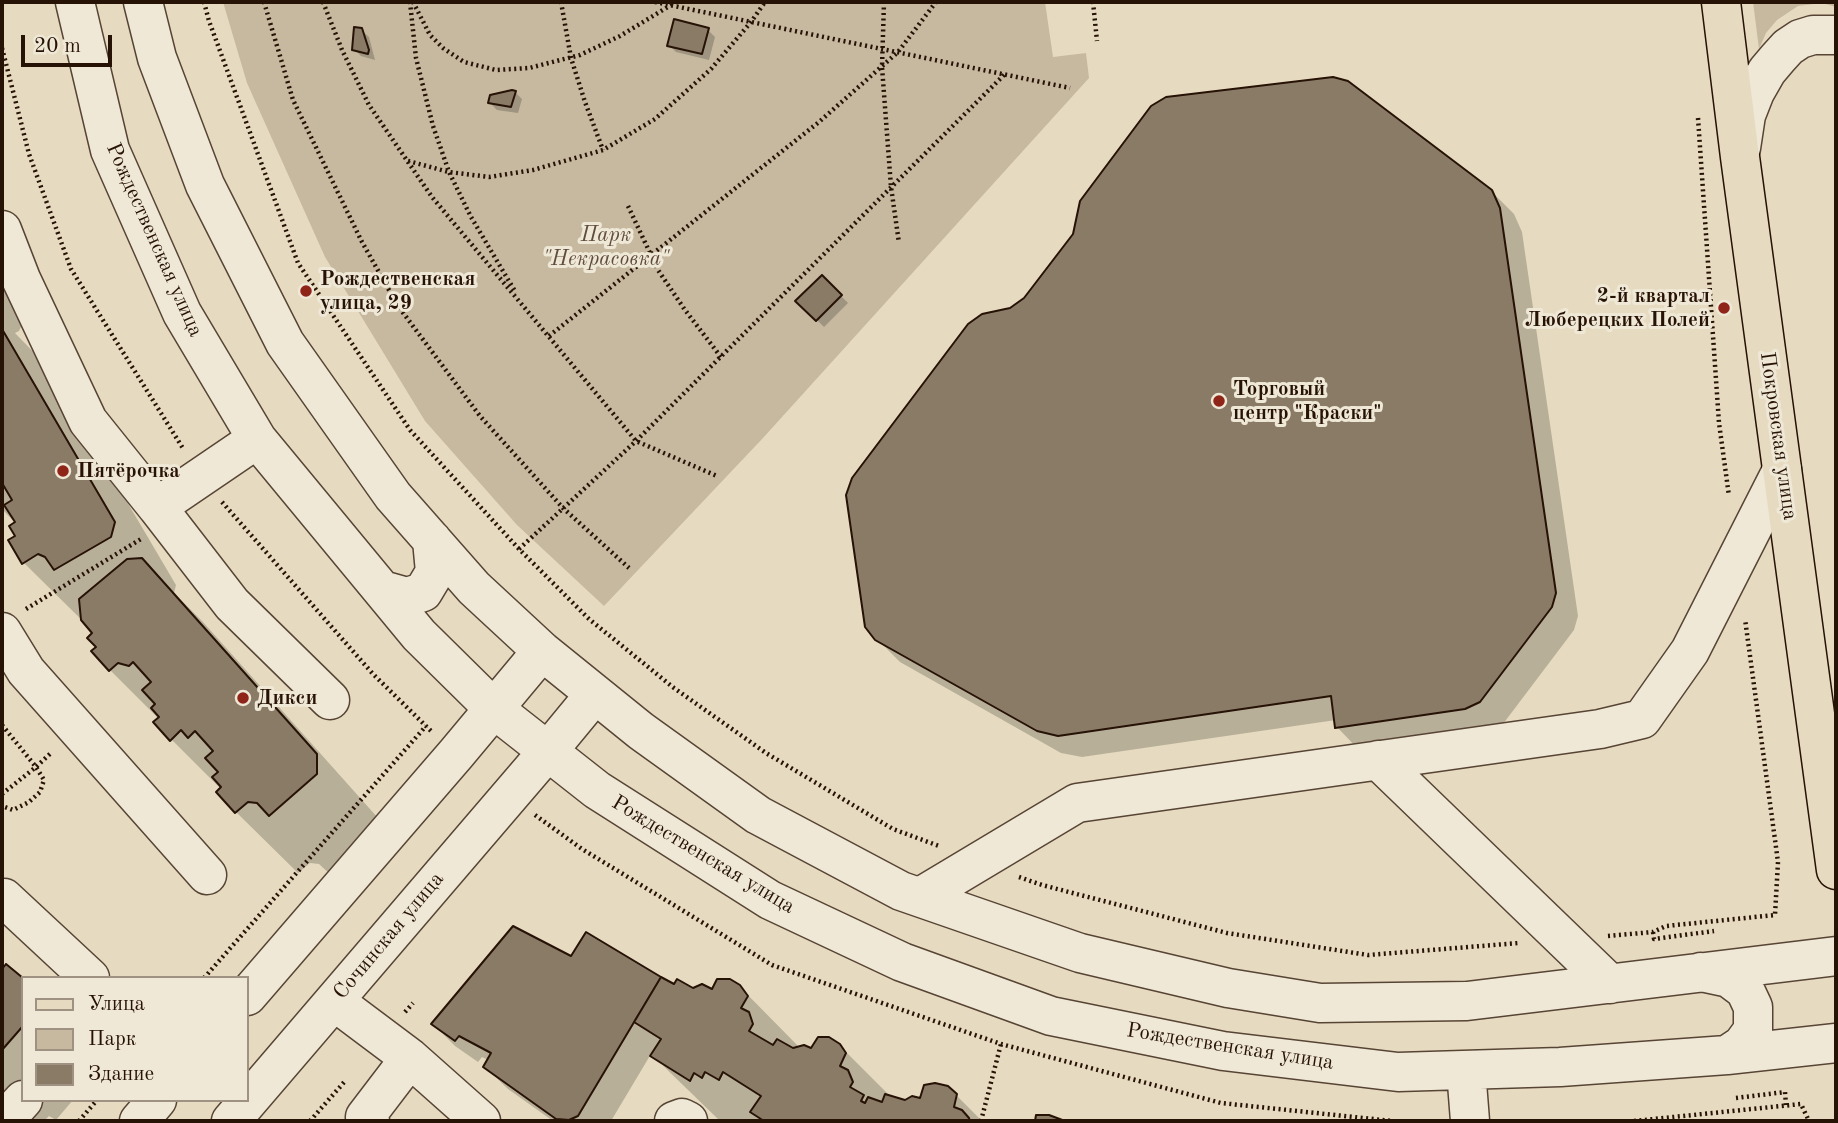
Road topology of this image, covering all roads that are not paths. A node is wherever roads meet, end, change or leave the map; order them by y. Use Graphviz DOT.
graph roads {
  1 [pos="143,2"];
  2 [pos="1721,2"];
  3 [pos="78,6"];
  4 [pos="1836,35"];
  5 [pos="1740,157"];
  6 [pos="2,230"];
  7 [pos="257,439"];
  8 [pos="1782,470"];
  9 [pos="162,514"];
  10 [pos="432,540"];
  11 [pos="382,590"];
  12 [pos="14,621"];
  13 [pos="542,651"];
  14 [pos="595,694"];
  15 [pos="330,700"];
  16 [pos="494,709"];
  17 [pos="548,751"];
  18 [pos="1378,760"];
  19 [pos="1836,870"];
  20 [pos="207,875"];
  21 [pos="920,897"];
  22 [pos="2,898"];
  23 [pos="1836,956"];
  24 [pos="1701,972"];
  25 [pos="88,976"];
  26 [pos="1610,984"];
  27 [pos="248,995"];
  28 [pos="334,1001"];
  29 [pos="1836,1043"];
  30 [pos="1727,1055"];
  31 [pos="410,1058"];
  32 [pos="1466,1070"];
  33 [pos="248,1101"];
  34 [pos="21,1102"];
  35 [pos="155,1102"];
  36 [pos="247,1102"];
  37 [pos="365,1120"];
  38 [pos="4,1121"];
  39 [pos="139,1121"];
  40 [pos="231,1121"];
  41 [pos="481,1121"];
  42 [pos="674,1121"];
  43 [pos="688,1121"];
  44 [pos="1470,1121"];
  1 -- 10 [label="street"];
  2 -- 5 [label="main road, Покровская улица"];
  3 -- 7 [label="street, Рождественская улица"];
  4 -- 5 [label="street"];
  5 -- 8 [label="main road, Покровская улица"];
  6 -- 9 [label="street"];
  7 -- 9 [label="street"];
  7 -- 11 [label="street, Рождественская улица"];
  8 -- 18 [label="street"];
  8 -- 19 [label="main road, Покровская улица"];
  9 -- 15 [label="street"];
  10 -- 11 [label="street"];
  10 -- 13 [label="street"];
  11 -- 16 [label="street, Рождественская улица"];
  12 -- 20 [label="street"];
  13 -- 14 [label="street"];
  13 -- 16 [label="street"];
  14 -- 17 [label="street, Сочинская улица"];
  14 -- 21 [label="street"];
  16 -- 17 [label="street, Рождественская улица"];
  16 -- 27 [label="street"];
  17 -- 28 [label="street, Сочинская улица"];
  17 -- 32 [label="street, Рождественская улица"];
  18 -- 21 [label="street"];
  18 -- 26 [label="street"];
  21 -- 26 [label="street"];
  22 -- 25 [label="street"];
  23 -- 24 [label="street"];
  24 -- 26 [label="street"];
  24 -- 30 [label="street"];
  28 -- 31 [label="street"];
  28 -- 33 [label="street, Сочинская улица"];
  29 -- 30 [label="street, Рождественская улица"];
  30 -- 32 [label="street, Рождественская улица"];
  31 -- 37 [label="street"];
  31 -- 41 [label="street"];
  32 -- 44 [label="street"];
  34 -- 38 [label="street"];
  35 -- 39 [label="street"];
  36 -- 40 [label="street, Сочинская улица"];
  42 -- 43 [label="street"];
}
